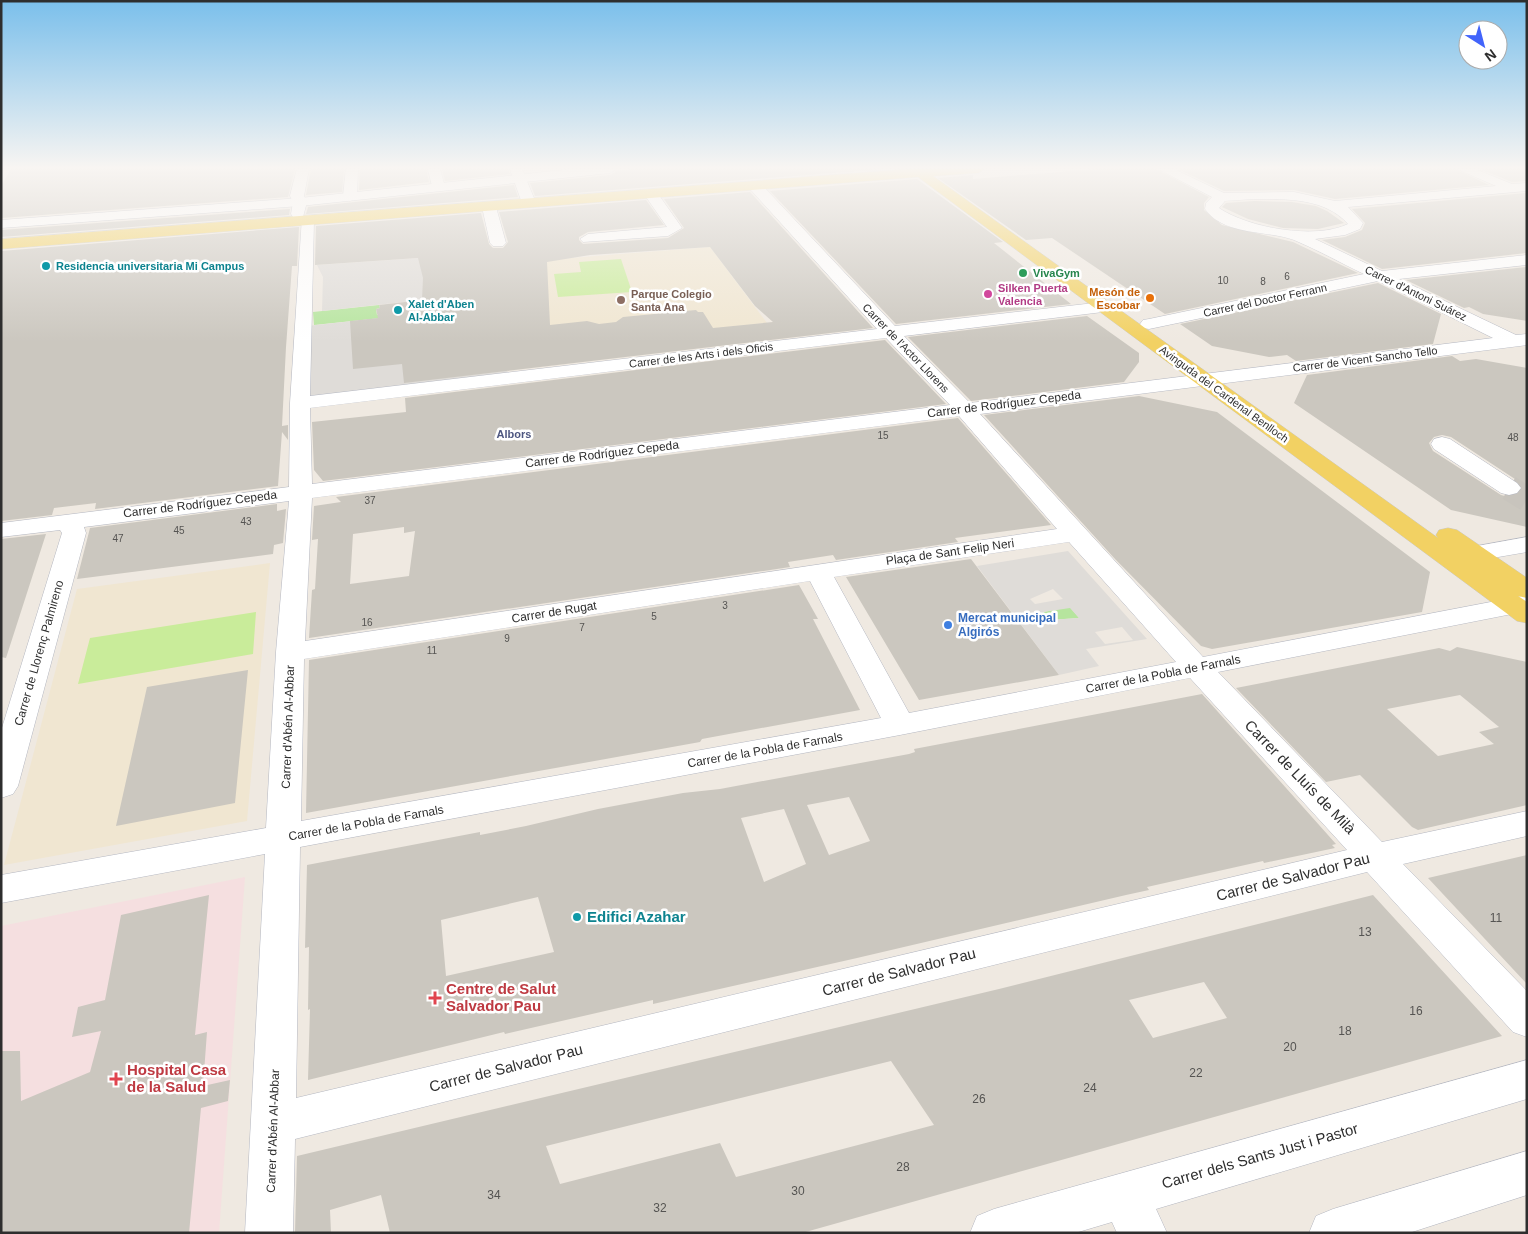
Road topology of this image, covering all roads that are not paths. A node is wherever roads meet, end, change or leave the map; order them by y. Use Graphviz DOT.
graph roads {
  1 [pos="72,227"];
  2 [pos="174,227"];
  3 [pos="302,227"];
  4 [pos="494,227"];
  5 [pos="673,227"];
  6 [pos="792,227"];
  7 [pos="998,227"];
  8 [pos="1006,227"];
  9 [pos="1248,227"];
  10 [pos="1353,227"];
  11 [pos="1297,236"];
  12 [pos="588,239"];
  13 [pos="56,240"];
  14 [pos="498,243"];
  15 [pos="1,244"];
  16 [pos="1527,260"];
  17 [pos="1380,276"];
  18 [pos="1103,307"];
  19 [pos="1149,324"];
  20 [pos="891,333"];
  21 [pos="1522,342"];
  22 [pos="1224,377"];
  23 [pos="1203,379"];
  24 [pos="300,403"];
  25 [pos="964,409"];
  26 [pos="1442,444"];
  27 [pos="1509,488"];
  28 [pos="301,492"];
  29 [pos="69,521"];
  30 [pos="1,530"];
  31 [pos="1075,534"];
  32 [pos="1527,544"];
  33 [pos="1475,553"];
  34 [pos="818,572"];
  35 [pos="1524,603"];
  36 [pos="290,652"];
  37 [pos="1196,667"];
  38 [pos="900,725"];
  39 [pos="1,786"];
  40 [pos="1527,823"];
  41 [pos="284,838"];
  42 [pos="1376,857"];
  43 [pos="1,889"];
  44 [pos="1527,1019"];
  45 [pos="1527,1079"];
  46 [pos="273,1124"];
  47 [pos="1527,1173"];
  48 [pos="1133,1214"];
  49 [pos="269,1233"];
  50 [pos="994,1233"];
  51 [pos="1333,1233"];
  1 -- 13 [label="street"];
  2 -- 13 [label="main road"];
  3 -- 24 [label="street, Carrer d'Abén Al-Abbar"];
  4 -- 14 [label="street"];
  5 -- 12 [label="street"];
  6 -- 20 [label="street, Carrer de l'Actor Llorens"];
  7 -- 18 [label="main road, Avinguda del Cardenal Benlloch"];
  8 -- 19 [label="main road, Avinguda del Cardenal Benlloch"];
  9 -- 11 [label="street, Carrer d'Antoni Suárez"];
  10 -- 11 [label="street"];
  11 -- 17 [label="street, Carrer d'Antoni Suárez"];
  13 -- 15 [label="main road"];
  16 -- 17 [label="street, Carrer del Doctor Ferrann"];
  17 -- 19 [label="street, Carrer del Doctor Ferrann"];
  17 -- 21 [label="street, Carrer d'Antoni Suárez"];
  18 -- 20 [label="street, Carrer de les Arts i dels Oficis"];
  18 -- 23 [label="main road, Avinguda del Cardenal Benlloch"];
  19 -- 22 [label="main road, Avinguda del Cardenal Benlloch"];
  20 -- 24 [label="street, Carrer de les Arts i dels Oficis"];
  20 -- 25 [label="street, Carrer de l'Actor Llorens"];
  21 -- 22 [label="street, Carrer de Vicent Sancho Tello"];
  22 -- 23 [label="street, Carrer de Vicent Sancho Tello"];
  22 -- 33 [label="main road, Avinguda del Cardenal Benlloch"];
  23 -- 25 [label="street, Carrer de Rodríguez Cepeda"];
  23 -- 35 [label="main road, Avinguda del Cardenal Benlloch"];
  24 -- 28 [label="street, Carrer d'Abén Al-Abbar"];
  25 -- 28 [label="street, Carrer de Rodríguez Cepeda"];
  25 -- 31 [label="street, Carrer de l'Actor Llorens"];
  26 -- 27 [label="street"];
  28 -- 29 [label="street, Carrer de Rodríguez Cepeda"];
  28 -- 36 [label="street, Carrer d'Abén Al-Abbar"];
  29 -- 30 [label="street, Carrer de Rodríguez Cepeda"];
  29 -- 39 [label="street, Carrer de Llorenç Palmireno"];
  31 -- 34 [label="street, Plaça de Sant Felip Neri"];
  31 -- 37 [label="street"];
  32 -- 33 [label="street"];
  33 -- 35 [label="main road, Avinguda del Cardenal Benlloch"];
  34 -- 36 [label="street, Carrer de Rugat"];
  34 -- 38 [label="street"];
  35 -- 37 [label="street, Carrer de la Pobla de Farnals"];
  36 -- 41 [label="street, Carrer d'Abén Al-Abbar"];
  37 -- 38 [label="street, Carrer de la Pobla de Farnals"];
  37 -- 42 [label="street, Carrer de Lluís de Milà"];
  38 -- 41 [label="street, Carrer de la Pobla de Farnals"];
  40 -- 42 [label="street, Carrer de Salvador Pau"];
  41 -- 43 [label="street, Carrer de la Pobla de Farnals"];
  41 -- 46 [label="street, Carrer d'Abén Al-Abbar"];
  42 -- 44 [label="street, Carrer de Lluís de Milà"];
  42 -- 46 [label="street, Carrer de Salvador Pau"];
  45 -- 48 [label="street, Carrer dels Sants Just i Pastor"];
  46 -- 49 [label="street, Carrer d'Abén Al-Abbar"];
  47 -- 51 [label="street"];
  48 -- 50 [label="street, Carrer dels Sants Just i Pastor"];
}
